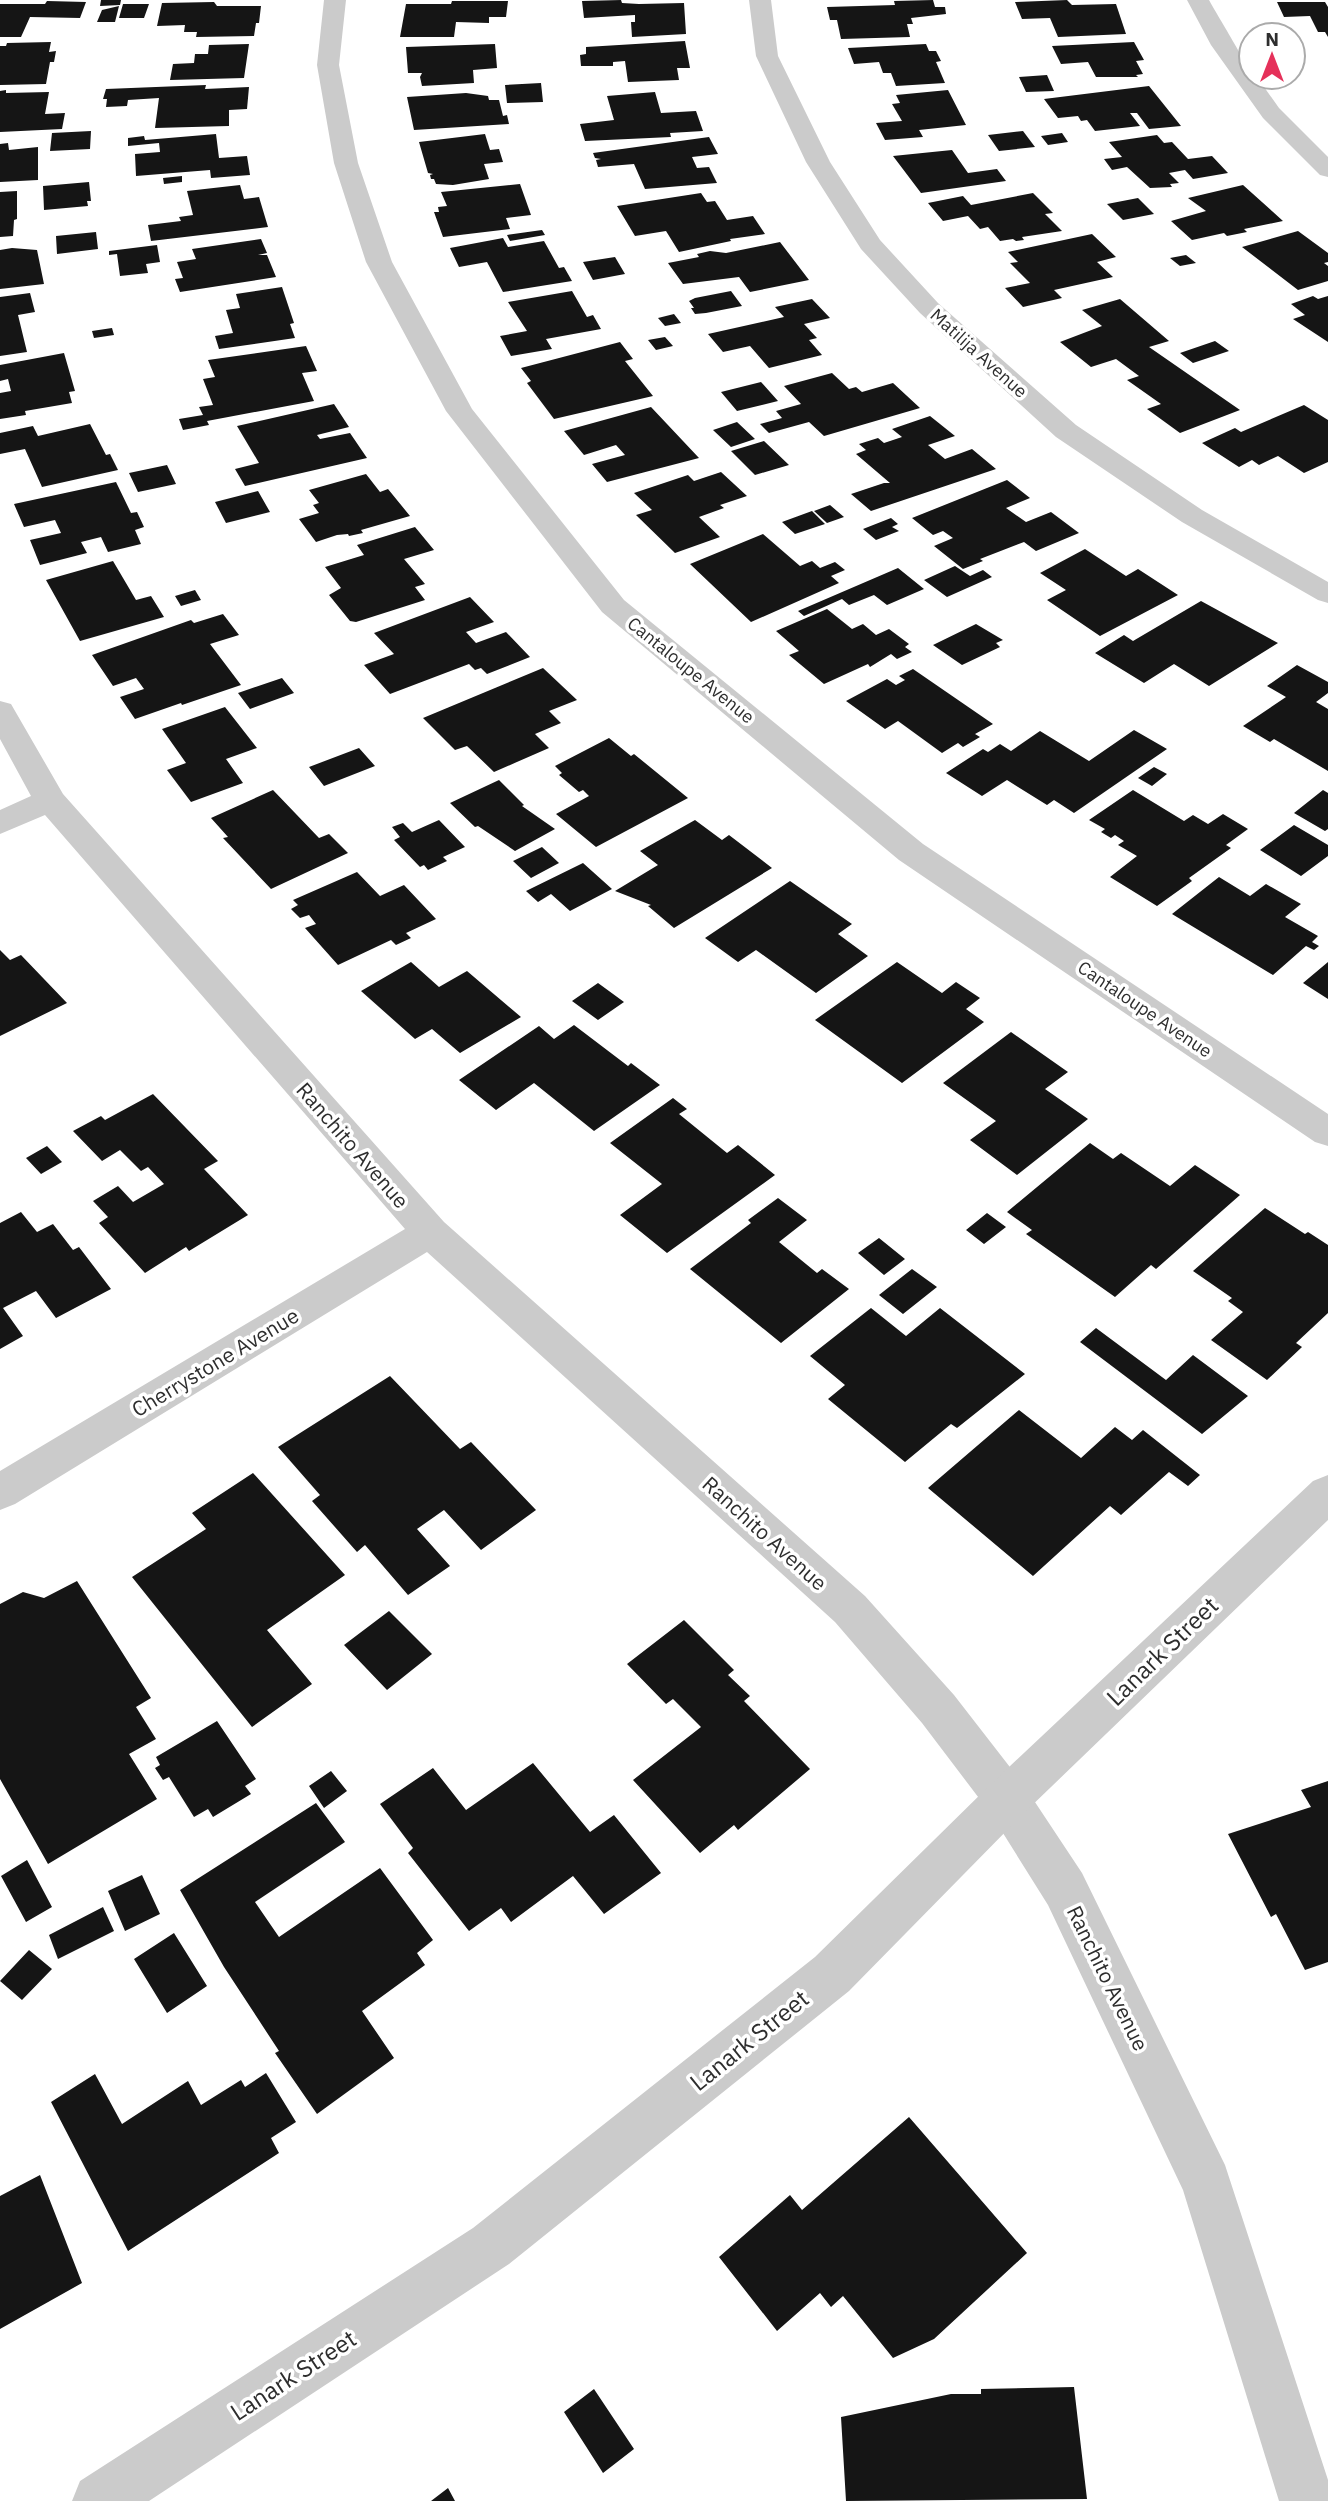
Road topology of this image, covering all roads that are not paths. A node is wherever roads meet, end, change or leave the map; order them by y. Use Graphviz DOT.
graph roads {
  1 [pos="335,0"];
  2 [pos="760,0"];
  3 [pos="1198,0"];
  4 [pos="1328,170"];
  5 [pos="1328,594"];
  6 [pos="0,711"];
  7 [pos="50,800"];
  8 [pos="0,823"];
  9 [pos="1328,1132"];
  10 [pos="430,1233"];
  11 [pos="0,1492"];
  12 [pos="1328,1493"];
  13 [pos="1007,1800"];
  14 [pos="100,2501"];
  15 [pos="1307,2501"];
  1 -- 9 [label="street, Cantaloupe Avenue"];
  2 -- 5 [label="street, Matilija Avenue"];
  3 -- 4 [label="street"];
  6 -- 7 [label="street, Ranchito Avenue"];
  7 -- 8 [label="street"];
  7 -- 10 [label="street, Ranchito Avenue"];
  10 -- 11 [label="street, Cherrystone Avenue"];
  10 -- 13 [label="street, Ranchito Avenue"];
  12 -- 13 [label="street, Lanark Street"];
  13 -- 14 [label="street, Lanark Street"];
  13 -- 15 [label="street, Ranchito Avenue"];
}
